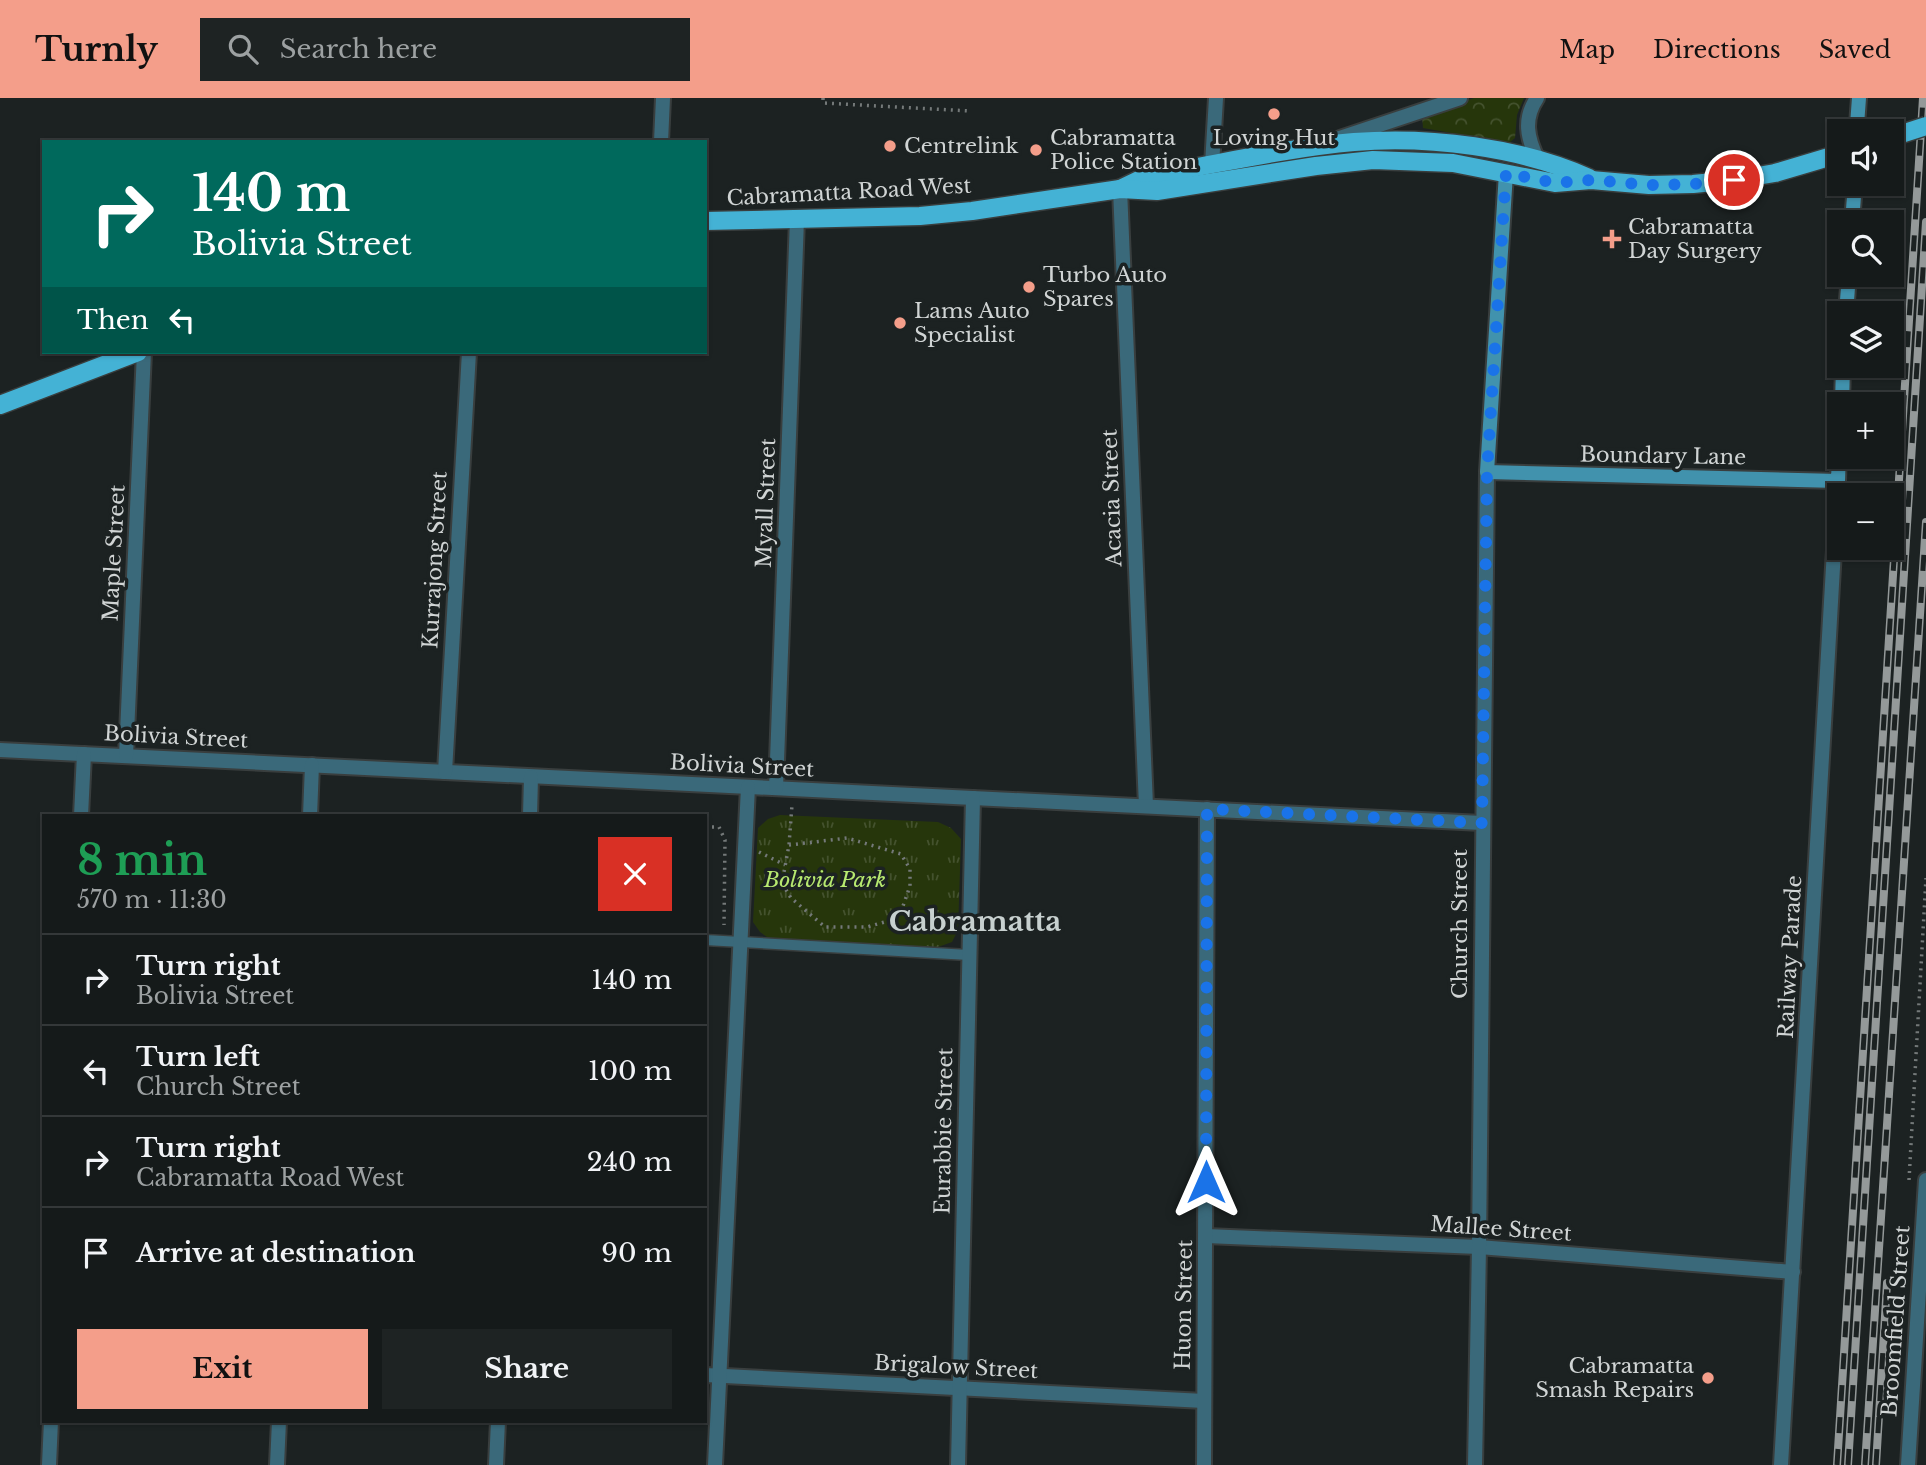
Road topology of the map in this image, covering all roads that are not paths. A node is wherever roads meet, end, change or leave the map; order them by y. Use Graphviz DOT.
graph roads {
  1 [pos="663,98"];
  2 [pos="1216,98"];
  3 [pos="1461,98"];
  4 [pos="1537,98"];
  5 [pos="1859,98"];
  6 [pos="1857,119"];
  7 [pos="1926,126"];
  8 [pos="1904,133"];
  9 [pos="661,140"];
  10 [pos="1295,151"];
  11 [pos="1827,158"];
  12 [pos="1538,160"];
  13 [pos="1212,165"];
  14 [pos="1506,173"];
  15 [pos="1591,180"];
  16 [pos="1120,189"];
  17 [pos="797,219"];
  18 [pos="707,221"];
  19 [pos="133,354"];
  20 [pos="144,354"];
  21 [pos="469,354"];
  22 [pos="0,405"];
  23 [pos="1838,469"];
  24 [pos="1487,472"];
  25 [pos="1838,481"];
  26 [pos="0,750"];
  27 [pos="85,754"];
  28 [pos="126,756"];
  29 [pos="312,765"];
  30 [pos="445,772"];
  31 [pos="531,777"];
  32 [pos="748,787"];
  33 [pos="776,788"];
  34 [pos="973,798"];
  35 [pos="1146,806"];
  36 [pos="1207,809"];
  37 [pos="81,814"];
  38 [pos="310,814"];
  39 [pos="530,814"];
  40 [pos="1482,823"];
  41 [pos="707,940"];
  42 [pos="740,942"];
  43 [pos="969,955"];
  44 [pos="1926,1180"];
  45 [pos="1206,1236"];
  46 [pos="1479,1247"];
  47 [pos="1793,1272"];
  48 [pos="1923,1285"];
  49 [pos="712,1375"];
  50 [pos="960,1388"];
  51 [pos="1204,1401"];
  52 [pos="51,1423"];
  53 [pos="279,1423"];
  54 [pos="498,1423"];
  55 [pos="49,1465"];
  56 [pos="277,1465"];
  57 [pos="496,1465"];
  58 [pos="715,1465"];
  59 [pos="958,1465"];
  60 [pos="1204,1465"];
  61 [pos="1475,1465"];
  62 [pos="1781,1465"];
  63 [pos="1908,1465"];
  1 -- 9 [label="street"];
  2 -- 13 [label="street"];
  3 -- 10 [label="street, Cabramatta Road West"];
  4 -- 12 [label="street"];
  5 -- 6 [label="main road"];
  7 -- 8 [label="main road, bridge"];
  10 -- 12 [label="main road, Cabramatta Road West"];
  10 -- 13 [label="main road, Cabramatta Road West"];
  11 -- 15 [label="main road, Cabramatta Road West"];
  12 -- 15 [label="main road, Cabramatta Road West"];
  13 -- 16 [label="main road, Cabramatta Road West"];
  14 -- 15 [label="main road, Cabramatta Road West"];
  14 -- 16 [label="main road, Cabramatta Road West"];
  14 -- 24 [label="main road, Church Street"];
  16 -- 17 [label="main road, Cabramatta Road West"];
  16 -- 35 [label="street, Acacia Street"];
  17 -- 18 [label="main road, Cabramatta Road West"];
  17 -- 33 [label="street, Myall Street"];
  19 -- 22 [label="main road"];
  20 -- 28 [label="street, Maple Street"];
  21 -- 30 [label="street, Kurrajong Street"];
  23 -- 25 [label="main road, Railway Parade"];
  24 -- 25 [label="main road, Boundary Lane"];
  24 -- 40 [label="street, Church Street"];
  25 -- 47 [label="street, Railway Parade"];
  26 -- 27 [label="street, Bolivia Street"];
  27 -- 28 [label="street, Bolivia Street"];
  27 -- 37 [label="street"];
  28 -- 29 [label="street, Bolivia Street"];
  29 -- 30 [label="street, Bolivia Street"];
  29 -- 38 [label="street"];
  30 -- 31 [label="street, Bolivia Street"];
  31 -- 32 [label="street, Bolivia Street"];
  31 -- 39 [label="street"];
  32 -- 33 [label="street, Bolivia Street"];
  32 -- 42 [label="street"];
  33 -- 34 [label="street, Bolivia Street"];
  34 -- 35 [label="street, Bolivia Street"];
  34 -- 43 [label="street, Eurabbie Street"];
  35 -- 36 [label="street, Bolivia Street"];
  36 -- 40 [label="street, Bolivia Street"];
  36 -- 45 [label="street, Huon Street"];
  40 -- 46 [label="street, Church Street"];
  41 -- 42 [label="lane"];
  42 -- 43 [label="lane"];
  42 -- 49 [label="street"];
  43 -- 50 [label="street, Eurabbie Street"];
  44 -- 48 [label="street, Broomfield Street"];
  45 -- 46 [label="street, Mallee Street"];
  45 -- 51 [label="street, Huon Street"];
  46 -- 47 [label="street, Mallee Street"];
  46 -- 61 [label="street, Church Street"];
  47 -- 62 [label="street, Railway Parade"];
  48 -- 63 [label="street, Broomfield Street"];
  49 -- 50 [label="street, Brigalow Street"];
  49 -- 58 [label="street"];
  50 -- 51 [label="street, Brigalow Street"];
  50 -- 59 [label="street, Eurabbie Street"];
  51 -- 60 [label="street, Huon Street"];
  52 -- 55 [label="street"];
  53 -- 56 [label="street"];
  54 -- 57 [label="street"];
}
